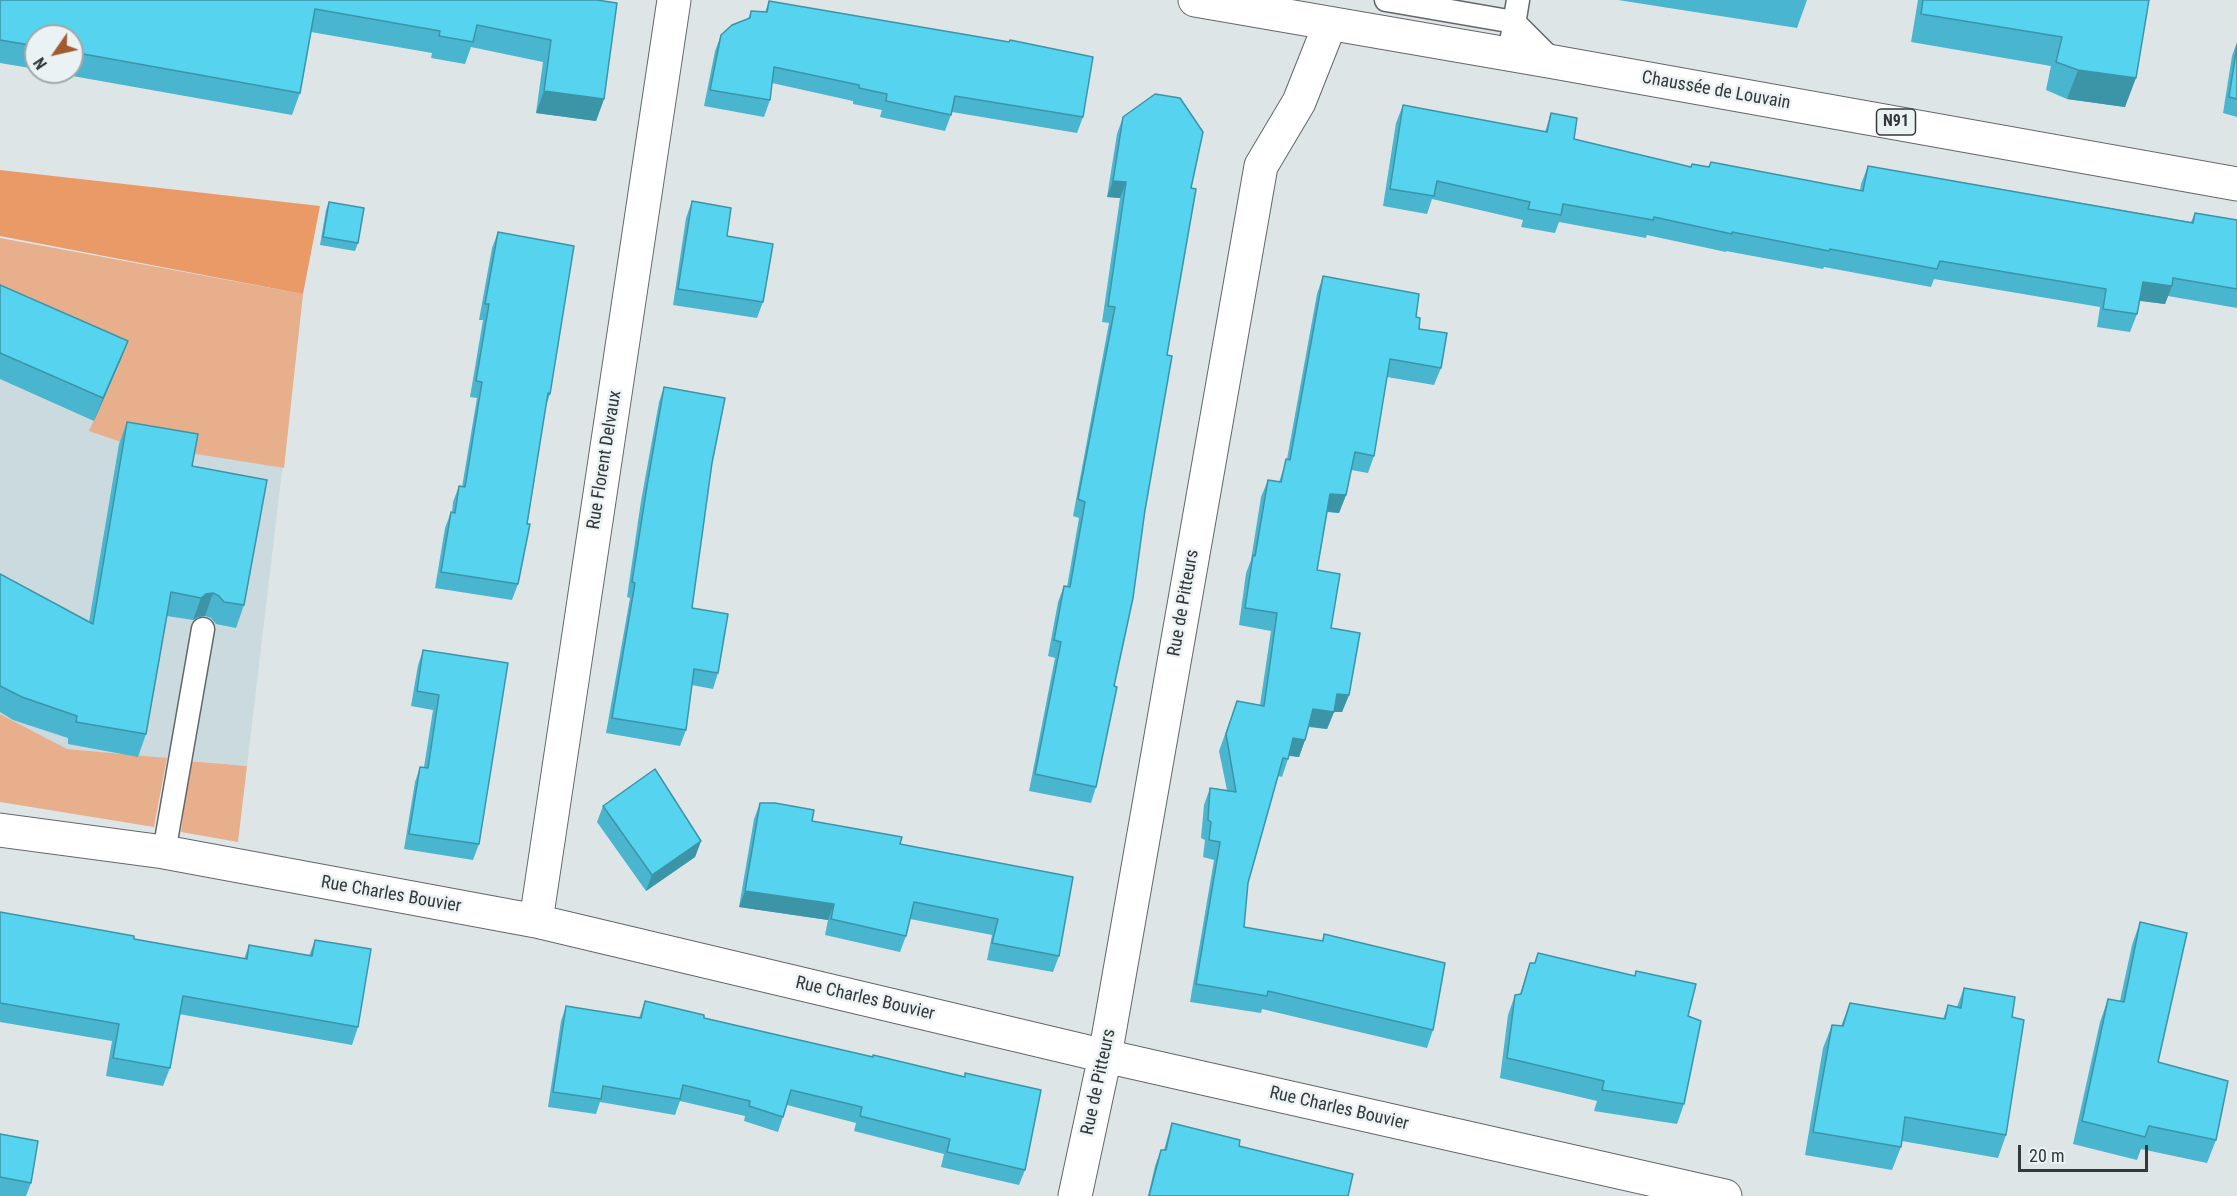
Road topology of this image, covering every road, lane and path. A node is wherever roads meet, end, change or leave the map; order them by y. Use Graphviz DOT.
graph roads {
  1 [pos="674,0"];
  2 [pos="1195,0"];
  3 [pos="1386,0"];
  4 [pos="1516,11"];
  5 [pos="1330,24"];
  6 [pos="1509,54"];
  7 [pos="1554,62"];
  8 [pos="2237,184"];
  9 [pos="203,629"];
  10 [pos="0,830"];
  11 [pos="164,852"];
  12 [pos="536,921"];
  13 [pos="1105,1056"];
  14 [pos="1075,1196"];
  15 [pos="1725,1196"];
  1 -- 12 [label="street, Rue Florent Delvaux"];
  2 -- 5 [label="street, Chaussée de Louvain / N91"];
  3 -- 4 [label="lane"];
  4 -- 6 [label="lane"];
  4 -- 7 [label="lane"];
  5 -- 6 [label="street, Chaussée de Louvain / N91"];
  5 -- 13 [label="street, Rue de Pitteurs"];
  6 -- 7 [label="street, Chaussée de Louvain / N91"];
  7 -- 8 [label="street, Chaussée de Louvain / N91"];
  9 -- 11 [label="lane"];
  10 -- 11 [label="street, Rue Charles Bouvier"];
  11 -- 12 [label="street, Rue Charles Bouvier"];
  12 -- 13 [label="street, Rue Charles Bouvier"];
  13 -- 14 [label="street, Rue de Pitteurs"];
  13 -- 15 [label="street, Rue Charles Bouvier"];
}
